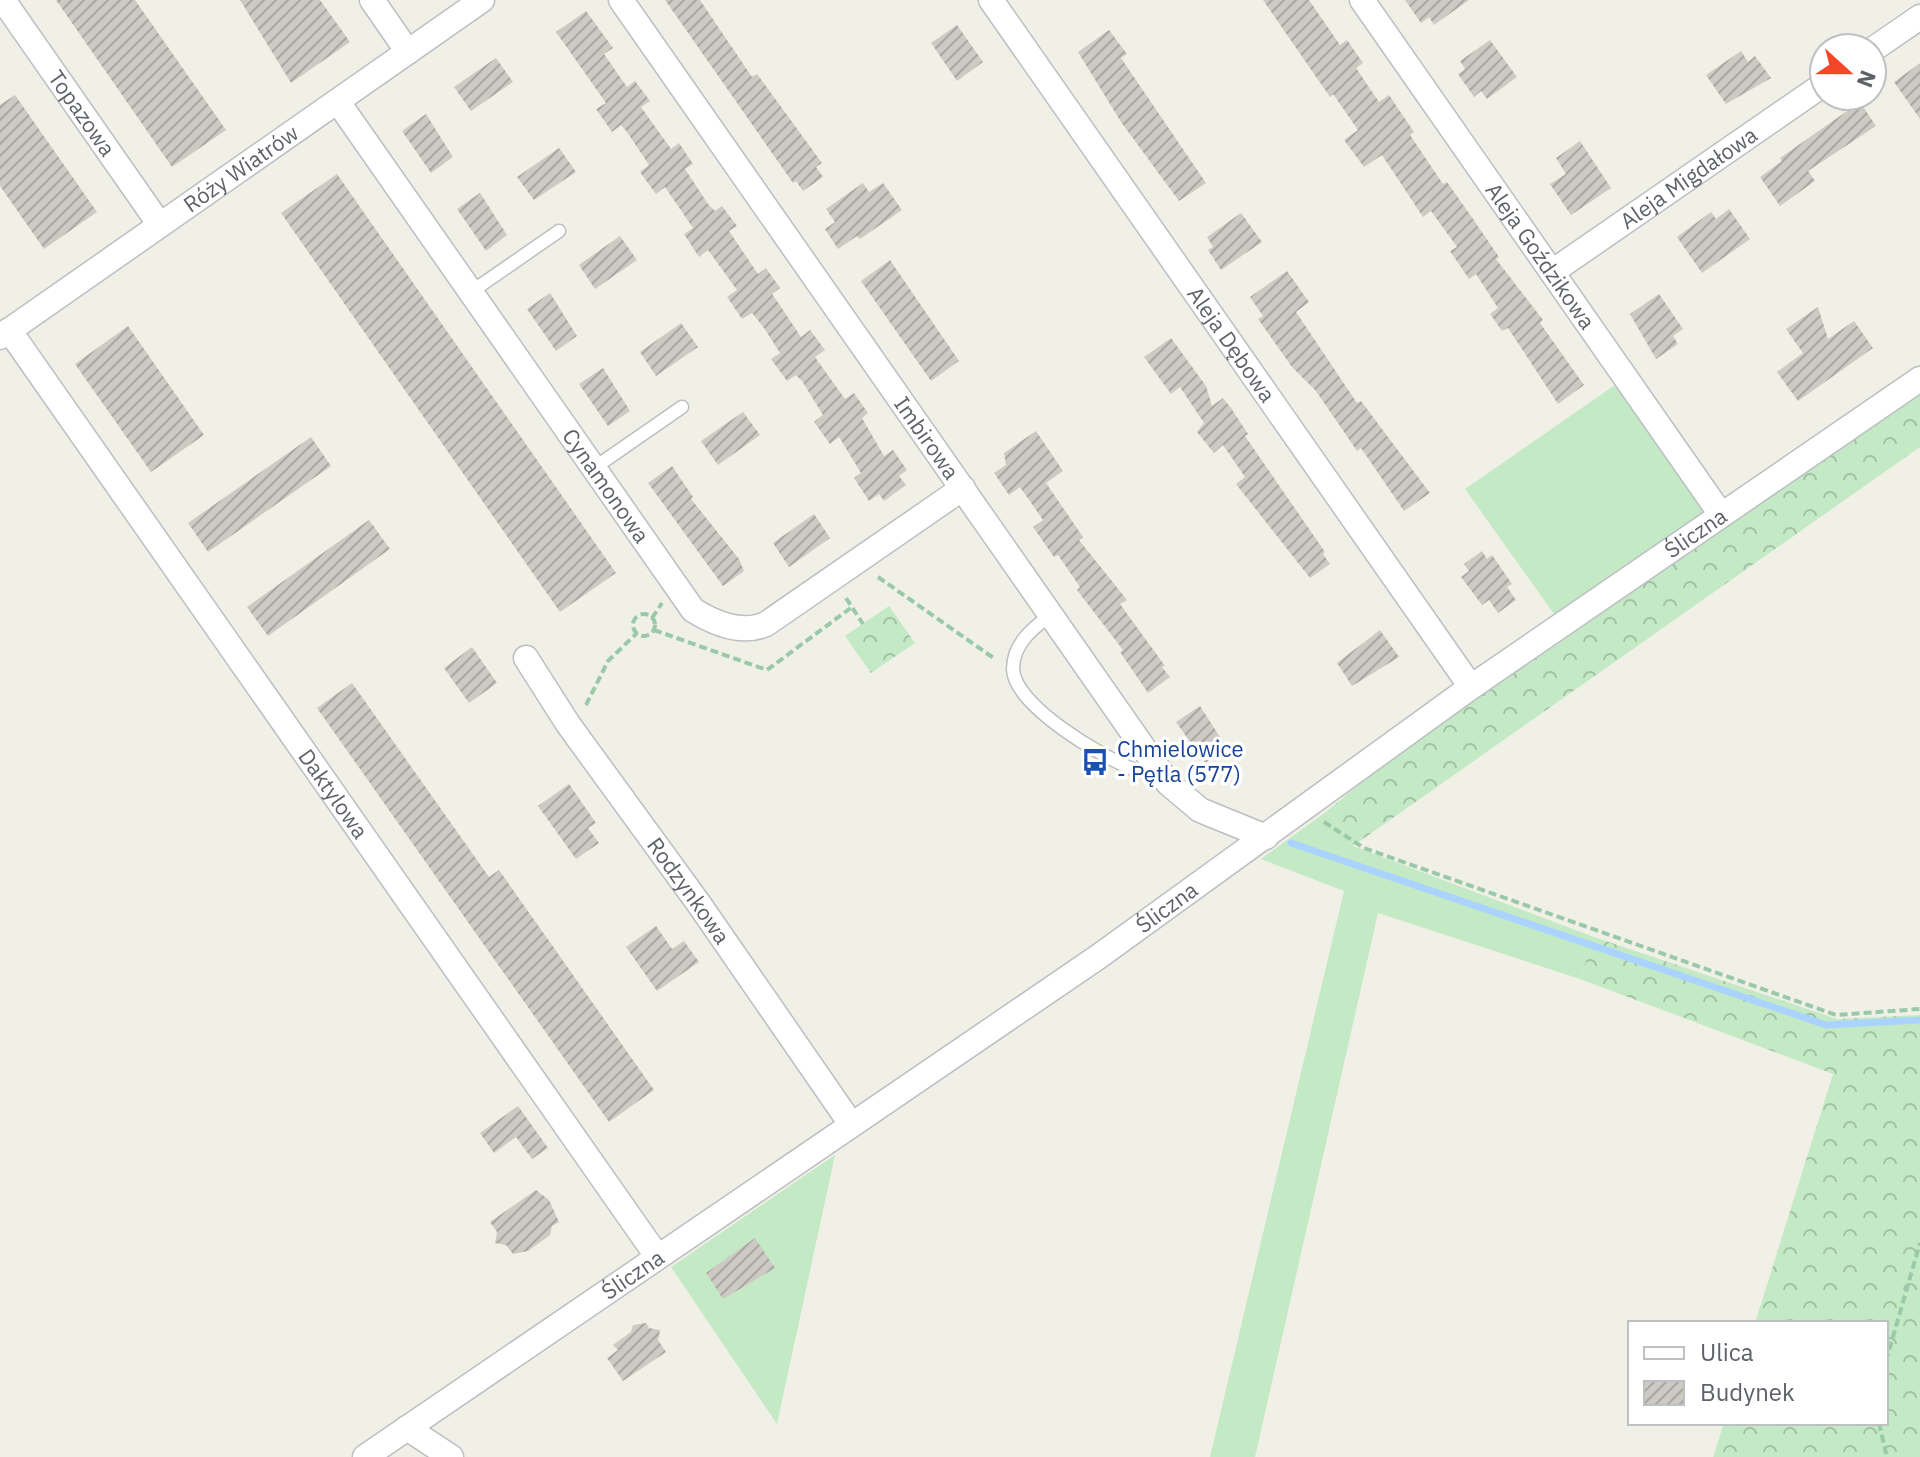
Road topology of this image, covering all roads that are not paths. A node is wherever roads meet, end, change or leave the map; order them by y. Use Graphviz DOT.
graph roads {
  1 [pos="3,0"];
  2 [pos="372,0"];
  3 [pos="482,0"];
  4 [pos="621,0"];
  5 [pos="991,0"];
  6 [pos="1362,0"];
  7 [pos="1920,17"];
  8 [pos="1888,39"];
  9 [pos="408,52"];
  10 [pos="1808,95"];
  11 [pos="338,102"];
  12 [pos="160,225"];
  13 [pos="559,231"];
  14 [pos="1552,272"];
  15 [pos="471,292"];
  16 [pos="5,334"];
  17 [pos="1920,379"];
  18 [pos="682,407"];
  19 [pos="594,468"];
  20 [pos="963,488"];
  21 [pos="1720,513"];
  22 [pos="1050,615"];
  23 [pos="526,658"];
  24 [pos="1471,687"];
  25 [pos="1160,773"];
  26 [pos="1266,837"];
  27 [pos="851,1124"];
  28 [pos="657,1256"];
  29 [pos="407,1428"];
  30 [pos="365,1457"];
  31 [pos="451,1457"];
  1 -- 12 [label="street, Topazowa"];
  2 -- 9 [label="street"];
  3 -- 9 [label="street, Róży Wiatrów"];
  4 -- 20 [label="street, Imbirowa"];
  5 -- 24 [label="street, Aleja Dębowa"];
  6 -- 14 [label="street, Aleja Goździkowa"];
  7 -- 8 [label="street"];
  9 -- 11 [label="street, Róży Wiatrów"];
  10 -- 14 [label="street, Aleja Migdałowa"];
  11 -- 12 [label="street, Róży Wiatrów"];
  11 -- 15 [label="street, Cynamonowa"];
  12 -- 16 [label="street, Róży Wiatrów"];
  13 -- 15 [label="lane"];
  14 -- 21 [label="street, Aleja Goździkowa"];
  15 -- 19 [label="street, Cynamonowa"];
  16 -- 28 [label="street, Daktylowa"];
  17 -- 21 [label="street, Śliczna"];
  18 -- 19 [label="lane"];
  19 -- 20 [label="street, Cynamonowa"];
  20 -- 22 [label="street, Imbirowa"];
  21 -- 24 [label="street, Śliczna"];
  22 -- 25 [label="street, Imbirowa"];
  22 -- 25 [label="lane"];
  23 -- 27 [label="street, Rodzynkowa"];
  24 -- 26 [label="street, Śliczna"];
  25 -- 26 [label="street, Imbirowa"];
  26 -- 27 [label="street, Śliczna"];
  27 -- 28 [label="street, Śliczna"];
  28 -- 29 [label="street, Śliczna"];
  29 -- 30 [label="street, Śliczna"];
  29 -- 31 [label="street"];
}
